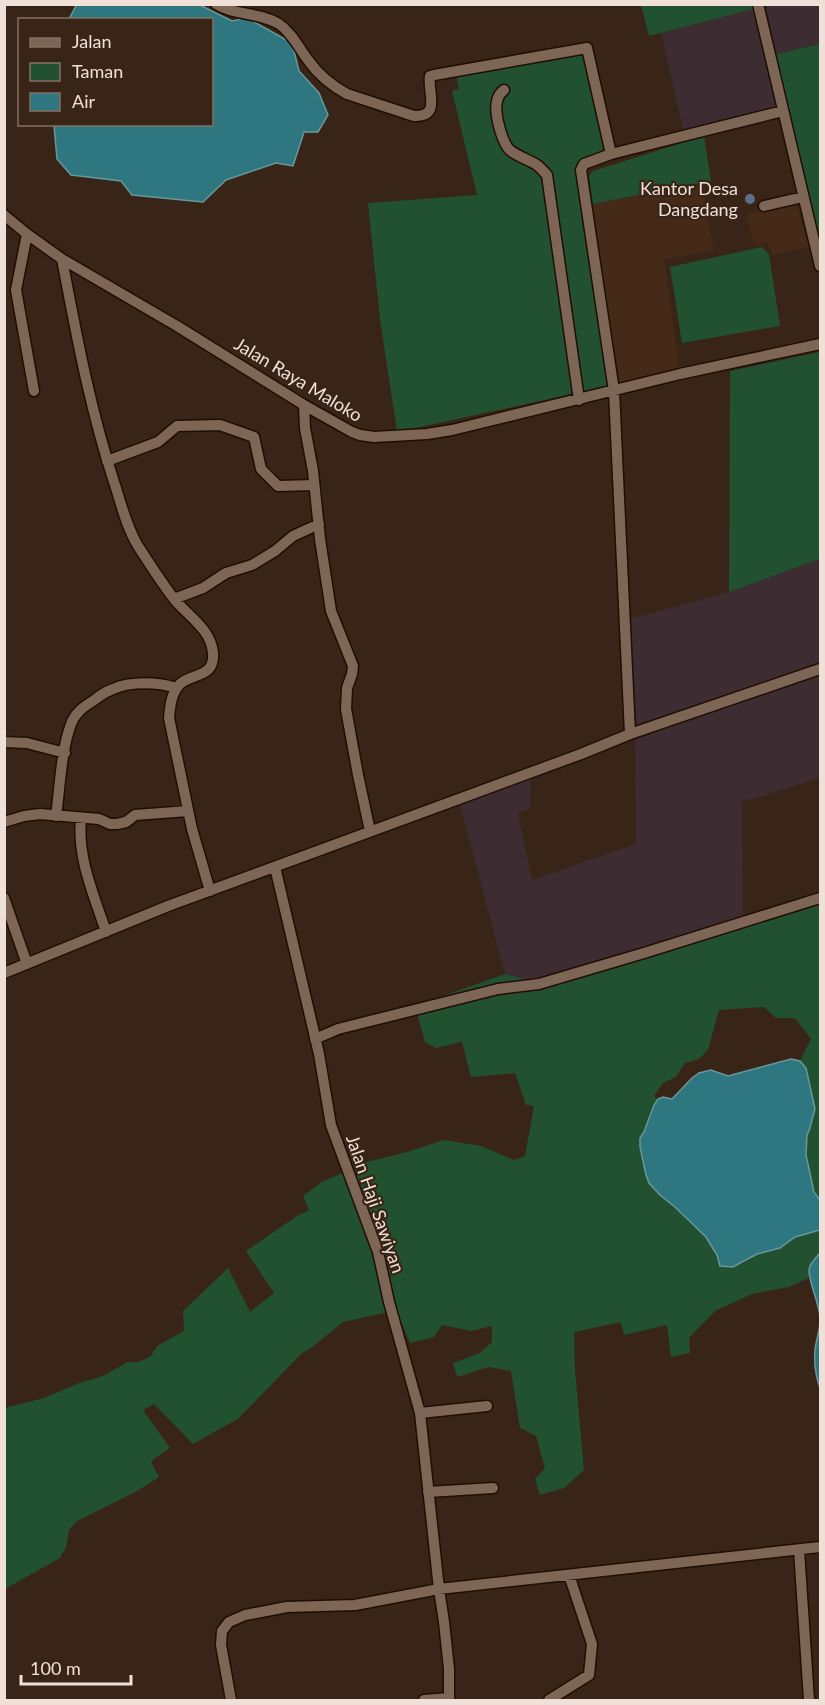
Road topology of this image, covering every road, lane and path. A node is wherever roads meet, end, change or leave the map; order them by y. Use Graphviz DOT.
graph roads {
  1 [pos="216,4"];
  2 [pos="758,4"];
  3 [pos="504,90"];
  4 [pos="783,111"];
  5 [pos="611,154"];
  6 [pos="803,197"];
  7 [pos="764,206"];
  8 [pos="4,215"];
  9 [pos="27,234"];
  10 [pos="62,259"];
  11 [pos="820,266"];
  12 [pos="820,344"];
  13 [pos="34,391"];
  14 [pos="614,391"];
  15 [pos="579,400"];
  16 [pos="304,405"];
  17 [pos="107,461"];
  18 [pos="314,485"];
  19 [pos="319,524"];
  20 [pos="174,599"];
  21 [pos="820,669"];
  22 [pos="176,688"];
  23 [pos="630,735"];
  24 [pos="4,742"];
  25 [pos="65,753"];
  26 [pos="188,811"];
  27 [pos="56,816"];
  28 [pos="81,819"];
  29 [pos="4,822"];
  30 [pos="370,831"];
  31 [pos="275,867"];
  32 [pos="210,891"];
  33 [pos="4,898"];
  34 [pos="820,898"];
  35 [pos="106,932"];
  36 [pos="27,964"];
  37 [pos="4,973"];
  38 [pos="315,1039"];
  39 [pos="486,1406"];
  40 [pos="420,1413"];
  41 [pos="493,1488"];
  42 [pos="428,1492"];
  43 [pos="820,1547"];
  44 [pos="798,1550"];
  45 [pos="569,1575"];
  46 [pos="439,1589"];
  47 [pos="449,1699"];
  48 [pos="231,1701"];
  49 [pos="424,1701"];
  50 [pos="549,1701"];
  51 [pos="809,1701"];
  1 -- 5 [label="street"];
  2 -- 4 [label="street"];
  3 -- 15 [label="street"];
  4 -- 5 [label="street"];
  4 -- 6 [label="street"];
  5 -- 14 [label="street"];
  6 -- 7 [label="street"];
  6 -- 11 [label="street"];
  8 -- 9 [label="street, Jalan Raya Maloko"];
  9 -- 10 [label="street, Jalan Raya Maloko"];
  9 -- 13 [label="street"];
  10 -- 16 [label="street, Jalan Raya Maloko"];
  10 -- 17 [label="street"];
  12 -- 14 [label="street, Jalan Raya Maloko"];
  14 -- 15 [label="street, Jalan Raya Maloko"];
  14 -- 23 [label="street"];
  15 -- 16 [label="street, Jalan Raya Maloko"];
  16 -- 18 [label="street"];
  17 -- 18 [label="street"];
  17 -- 20 [label="street"];
  18 -- 19 [label="street"];
  19 -- 20 [label="street"];
  19 -- 30 [label="street"];
  20 -- 22 [label="street"];
  21 -- 23 [label="street"];
  22 -- 25 [label="street"];
  22 -- 26 [label="street"];
  23 -- 30 [label="street"];
  24 -- 25 [label="street"];
  25 -- 27 [label="street"];
  26 -- 28 [label="street"];
  26 -- 32 [label="street"];
  27 -- 28 [label="street"];
  27 -- 29 [label="street"];
  28 -- 35 [label="street"];
  30 -- 31 [label="street"];
  31 -- 32 [label="street"];
  31 -- 38 [label="street, Jalan Haji Sawiyan"];
  32 -- 35 [label="street"];
  33 -- 36 [label="street"];
  34 -- 38 [label="street"];
  35 -- 36 [label="street"];
  36 -- 37 [label="street"];
  38 -- 40 [label="street, Jalan Haji Sawiyan"];
  39 -- 40 [label="street"];
  40 -- 42 [label="street, Jalan Haji Sawiyan"];
  41 -- 42 [label="street"];
  42 -- 46 [label="street, Jalan Haji Sawiyan"];
  43 -- 44 [label="street"];
  44 -- 45 [label="street"];
  44 -- 51 [label="street"];
  45 -- 46 [label="street"];
  45 -- 50 [label="street"];
  46 -- 47 [label="street, Jalan Haji Sawiyan"];
  46 -- 48 [label="street"];
  47 -- 49 [label="street"];
}
